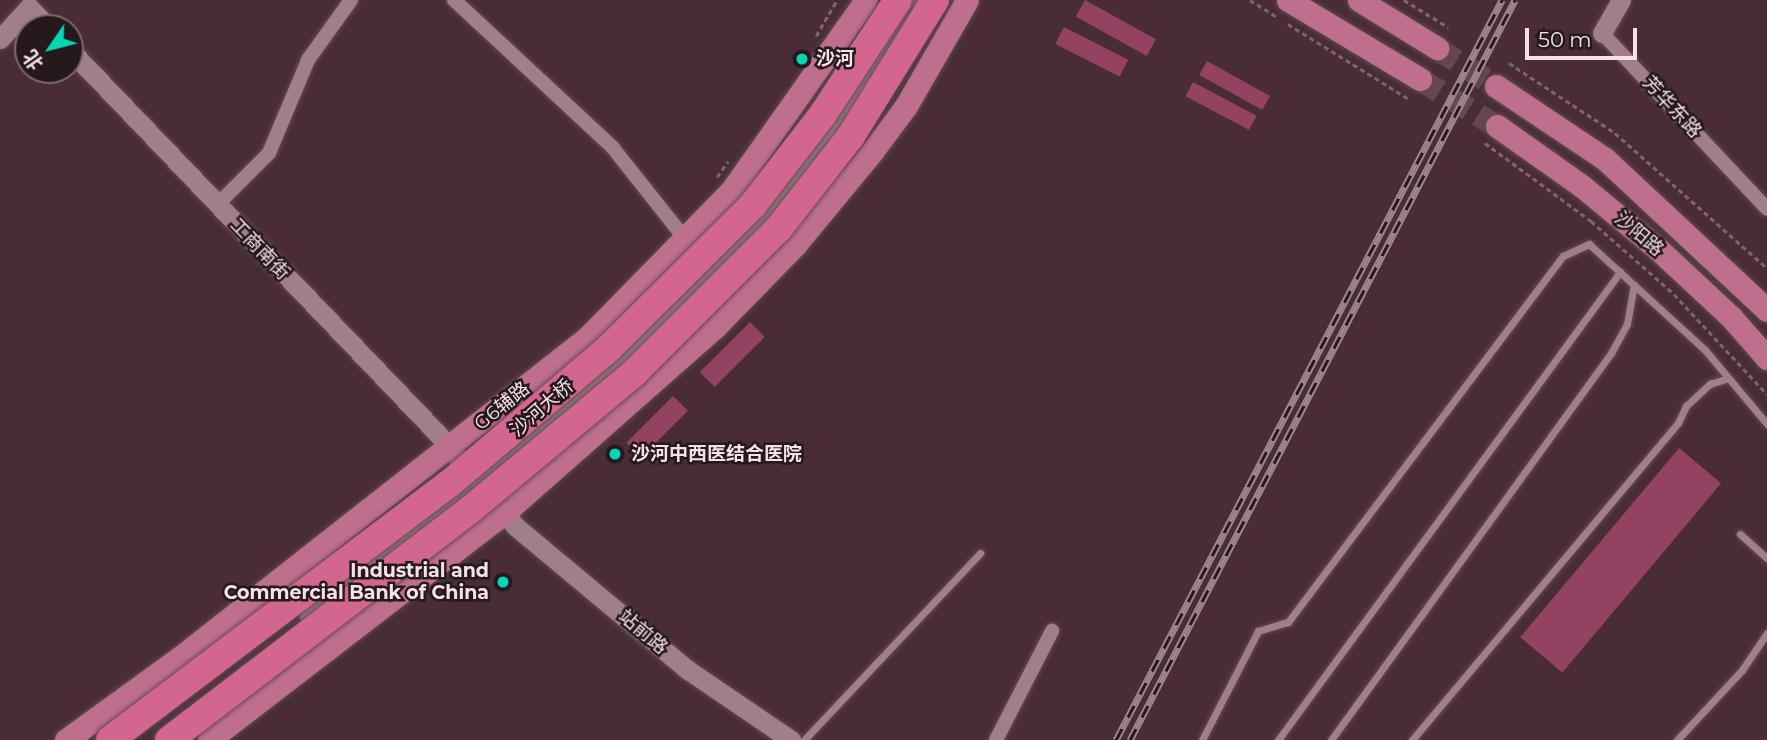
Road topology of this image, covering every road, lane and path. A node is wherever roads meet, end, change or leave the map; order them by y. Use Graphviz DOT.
graph roads {
  1 [pos="351,0"];
  2 [pos="454,0"];
  3 [pos="866,0"];
  4 [pos="898,0"];
  5 [pos="918,0"];
  6 [pos="935,0"];
  7 [pos="967,0"];
  8 [pos="1250,0"];
  9 [pos="1288,0"];
  10 [pos="1359,0"];
  11 [pos="1404,0"];
  12 [pos="1620,0"];
  13 [pos="29,4"];
  14 [pos="1448,27"];
  15 [pos="1602,33"];
  16 [pos="0,39"];
  17 [pos="1437,48"];
  18 [pos="1509,63"];
  19 [pos="84,65"];
  20 [pos="1496,86"];
  21 [pos="1415,89"];
  22 [pos="1491,134"];
  23 [pos="218,204"];
  24 [pos="1767,209"];
  25 [pos="686,240"];
  26 [pos="1767,268"];
  27 [pos="1620,272"];
  28 [pos="1634,285"];
  29 [pos="1767,310"];
  30 [pos="1767,358"];
  31 [pos="1728,378"];
  32 [pos="1767,394"];
  33 [pos="1767,424"];
  34 [pos="451,447"];
  35 [pos="478,481"];
  36 [pos="504,513"];
  37 [pos="1740,534"];
  38 [pos="980,553"];
  39 [pos="1767,558"];
  40 [pos="1052,631"];
  41 [pos="1767,633"];
  42 [pos="218,733"];
  43 [pos="66,740"];
  44 [pos="110,740"];
  45 [pos="169,740"];
  46 [pos="791,740"];
  47 [pos="804,740"];
  48 [pos="996,740"];
  49 [pos="1202,740"];
  50 [pos="1278,740"];
  51 [pos="1331,740"];
  52 [pos="1412,740"];
  53 [pos="1677,740"];
  1 -- 23 [label="street"];
  2 -- 25 [label="street"];
  3 -- 25 [label="main road, G6辅路"];
  4 -- 44 [label="highway, 沙河大桥, bridge"];
  5 -- 35 [label="street"];
  6 -- 45 [label="highway, 沙河大桥, bridge"];
  7 -- 36 [label="main road"];
  8 -- 21 [label="path"];
  9 -- 21 [label="main road"];
  10 -- 17 [label="main road"];
  11 -- 14 [label="path"];
  12 -- 15 [label="street, 芳华东路"];
  13 -- 16 [label="street"];
  15 -- 24 [label="street, 芳华东路"];
  18 -- 26 [label="path"];
  19 -- 23 [label="street, 工商南街"];
  20 -- 29 [label="main road, 沙阳路"];
  22 -- 30 [label="main road, 沙阳路"];
  22 -- 32 [label="path"];
  23 -- 34 [label="street, 工商南街"];
  25 -- 34 [label="main road, G6辅路"];
  27 -- 28 [label="lane"];
  27 -- 49 [label="lane"];
  27 -- 50 [label="lane"];
  28 -- 31 [label="lane"];
  28 -- 51 [label="lane"];
  31 -- 33 [label="lane"];
  31 -- 52 [label="lane"];
  34 -- 35 [label="street, 工商南街"];
  34 -- 43 [label="main road, G6辅路"];
  35 -- 36 [label="street, 站前路"];
  35 -- 42 [label="street"];
  36 -- 42 [label="main road"];
  36 -- 46 [label="street, 站前路"];
  37 -- 39 [label="lane"];
  38 -- 47 [label="lane"];
  40 -- 48 [label="street"];
  41 -- 53 [label="lane"];
}
